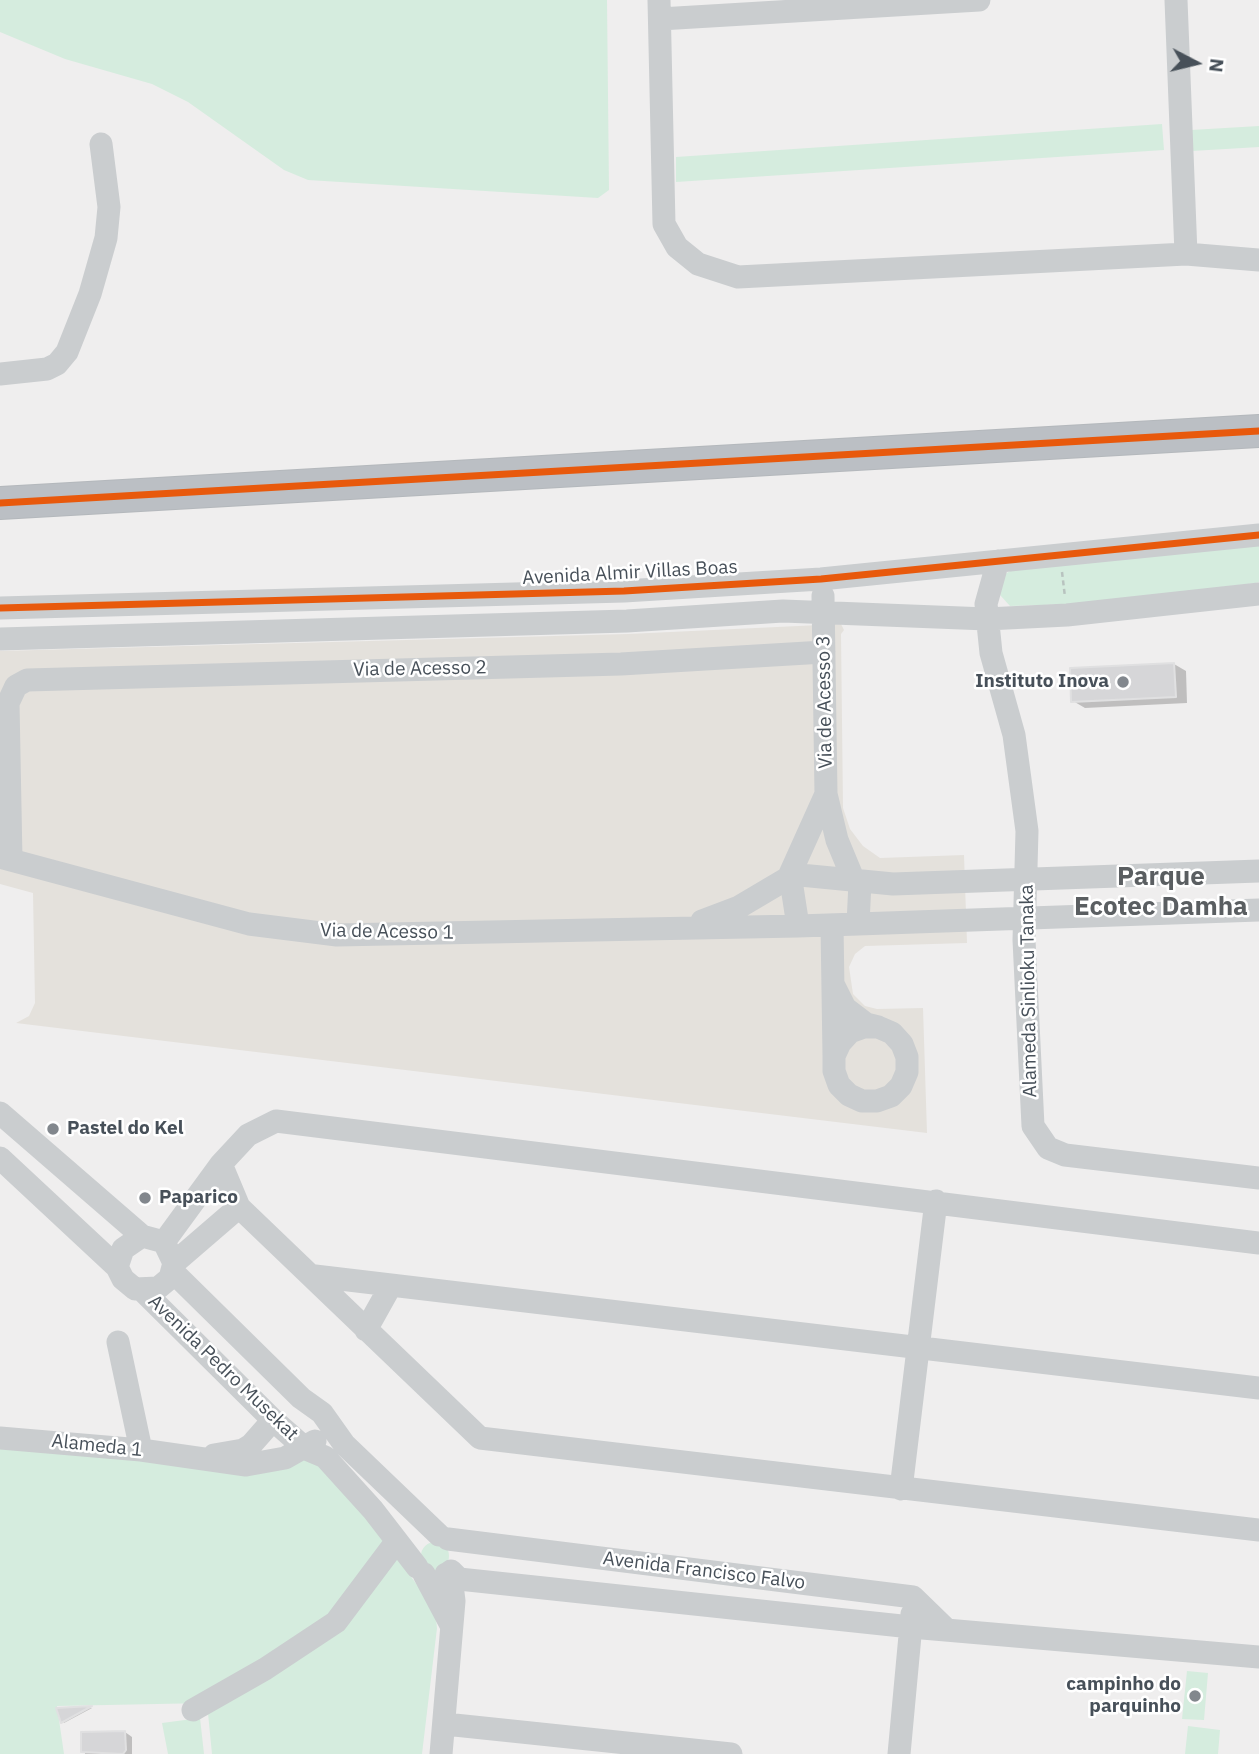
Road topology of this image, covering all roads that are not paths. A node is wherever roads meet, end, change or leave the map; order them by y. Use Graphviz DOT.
graph roads {
  1 [pos="979,0"];
  2 [pos="1176,0"];
  3 [pos="659,9"];
  4 [pos="101,144"];
  5 [pos="1186,254"];
  6 [pos="1259,260"];
  7 [pos="0,374"];
  8 [pos="1259,431"];
  9 [pos="1259,447"];
  10 [pos="0,503"];
  11 [pos="0,517"];
  12 [pos="1259,535"];
  13 [pos="998,561"];
  14 [pos="821,579"];
  15 [pos="1259,594"];
  16 [pos="0,608"];
  17 [pos="824,611"];
  18 [pos="987,619"];
  19 [pos="0,639"];
  20 [pos="824,652"];
  21 [pos="826,794"];
  22 [pos="5,859"];
  23 [pos="1259,872"];
  24 [pos="789,876"];
  25 [pos="1026,880"];
  26 [pos="857,881"];
  27 [pos="1259,910"];
  28 [pos="1024,919"];
  29 [pos="858,924"];
  30 [pos="832,925"];
  31 [pos="798,926"];
  32 [pos="657,928"];
  33 [pos="833,984"];
  34 [pos="878,1027"];
  35 [pos="834,1056"];
  36 [pos="0,1113"];
  37 [pos="0,1158"];
  38 [pos="221,1164"];
  39 [pos="1259,1178"];
  40 [pos="936,1201"];
  41 [pos="239,1207"];
  42 [pos="153,1239"];
  43 [pos="1259,1243"];
  44 [pos="117,1267"];
  45 [pos="173,1268"];
  46 [pos="315,1276"];
  47 [pos="390,1287"];
  48 [pos="143,1291"];
  49 [pos="366,1331"];
  50 [pos="118,1342"];
  51 [pos="917,1349"];
  52 [pos="1259,1388"];
  53 [pos="322,1413"];
  54 [pos="266,1429"];
  55 [pos="0,1438"];
  56 [pos="141,1450"];
  57 [pos="295,1453"];
  58 [pos="194,1458"];
  59 [pos="901,1489"];
  60 [pos="1259,1530"];
  61 [pos="444,1537"];
  62 [pos="396,1542"];
  63 [pos="435,1571"];
  64 [pos="913,1597"];
  65 [pos="911,1627"];
  66 [pos="947,1630"];
  67 [pos="1259,1657"];
  68 [pos="193,1710"];
  69 [pos="445,1724"];
  70 [pos="441,1754"];
  71 [pos="731,1754"];
  72 [pos="899,1754"];
  1 -- 3 [label="street"];
  2 -- 5 [label="street"];
  3 -- 5 [label="street"];
  4 -- 7 [label="street"];
  5 -- 6 [label="street"];
  8 -- 10 [label="highway"];
  9 -- 11 [label="highway"];
  12 -- 13 [label="street, Avenida Almir Villas Boas"];
  13 -- 14 [label="street, Avenida Almir Villas Boas"];
  13 -- 18 [label="street, Alameda Sinlioku Tanaka"];
  14 -- 16 [label="street, Avenida Almir Villas Boas"];
  14 -- 17 [label="street, Via de Acesso 3"];
  15 -- 18 [label="street"];
  17 -- 18 [label="street"];
  17 -- 19 [label="street"];
  17 -- 20 [label="street, Via de Acesso 3"];
  18 -- 25 [label="street, Alameda Sinlioku Tanaka"];
  20 -- 21 [label="street, Via de Acesso 3"];
  20 -- 22 [label="street, Via de Acesso 2"];
  21 -- 24 [label="street"];
  21 -- 26 [label="street"];
  22 -- 32 [label="street, Via de Acesso 1"];
  23 -- 25 [label="street"];
  24 -- 26 [label="street"];
  24 -- 31 [label="street"];
  24 -- 32 [label="street"];
  25 -- 26 [label="street"];
  25 -- 28 [label="street, Alameda Sinlioku Tanaka"];
  26 -- 29 [label="street"];
  27 -- 28 [label="street"];
  28 -- 29 [label="street"];
  28 -- 39 [label="street, Alameda Sinlioku Tanaka"];
  29 -- 30 [label="street"];
  30 -- 31 [label="street"];
  30 -- 33 [label="street"];
  31 -- 32 [label="street"];
  33 -- 34 [label="street"];
  33 -- 35 [label="street"];
  34 -- 35 [label="street"];
  34 -- 35 [label="street"];
  36 -- 42 [label="street"];
  37 -- 44 [label="street"];
  38 -- 40 [label="street"];
  38 -- 41 [label="street"];
  38 -- 42 [label="street"];
  40 -- 43 [label="street"];
  40 -- 51 [label="street"];
  41 -- 45 [label="street"];
  41 -- 46 [label="street"];
  42 -- 44 [label="street"];
  42 -- 45 [label="street"];
  44 -- 48 [label="street"];
  45 -- 48 [label="street"];
  45 -- 53 [label="street, Avenida Pedro Musekat"];
  46 -- 47 [label="street"];
  46 -- 49 [label="street"];
  47 -- 49 [label="street"];
  47 -- 51 [label="street"];
  48 -- 54 [label="street, Avenida Pedro Musekat"];
  49 -- 59 [label="street"];
  50 -- 56 [label="street"];
  51 -- 52 [label="street"];
  51 -- 59 [label="street"];
  53 -- 57 [label="street"];
  53 -- 61 [label="street, Avenida Pedro Musekat"];
  54 -- 57 [label="street, Avenida Pedro Musekat"];
  54 -- 58 [label="street, Alameda 1"];
  55 -- 56 [label="street, Alameda 1"];
  56 -- 58 [label="street, Alameda 1"];
  57 -- 58 [label="street, Alameda 1"];
  57 -- 62 [label="street, Avenida Pedro Musekat"];
  59 -- 60 [label="street"];
  61 -- 63 [label="street"];
  61 -- 63 [label="street"];
  61 -- 64 [label="street, Avenida Francisco Falvo"];
  62 -- 63 [label="street, Avenida Pedro Musekat"];
  62 -- 68 [label="street"];
  63 -- 65 [label="street, Avenida Francisco Falvo"];
  63 -- 69 [label="street"];
  64 -- 65 [label="street"];
  64 -- 66 [label="street"];
  65 -- 66 [label="street, Avenida Francisco Falvo"];
  65 -- 72 [label="street"];
  66 -- 67 [label="street, Avenida Francisco Falvo"];
  69 -- 70 [label="street"];
  69 -- 71 [label="street"];
}
